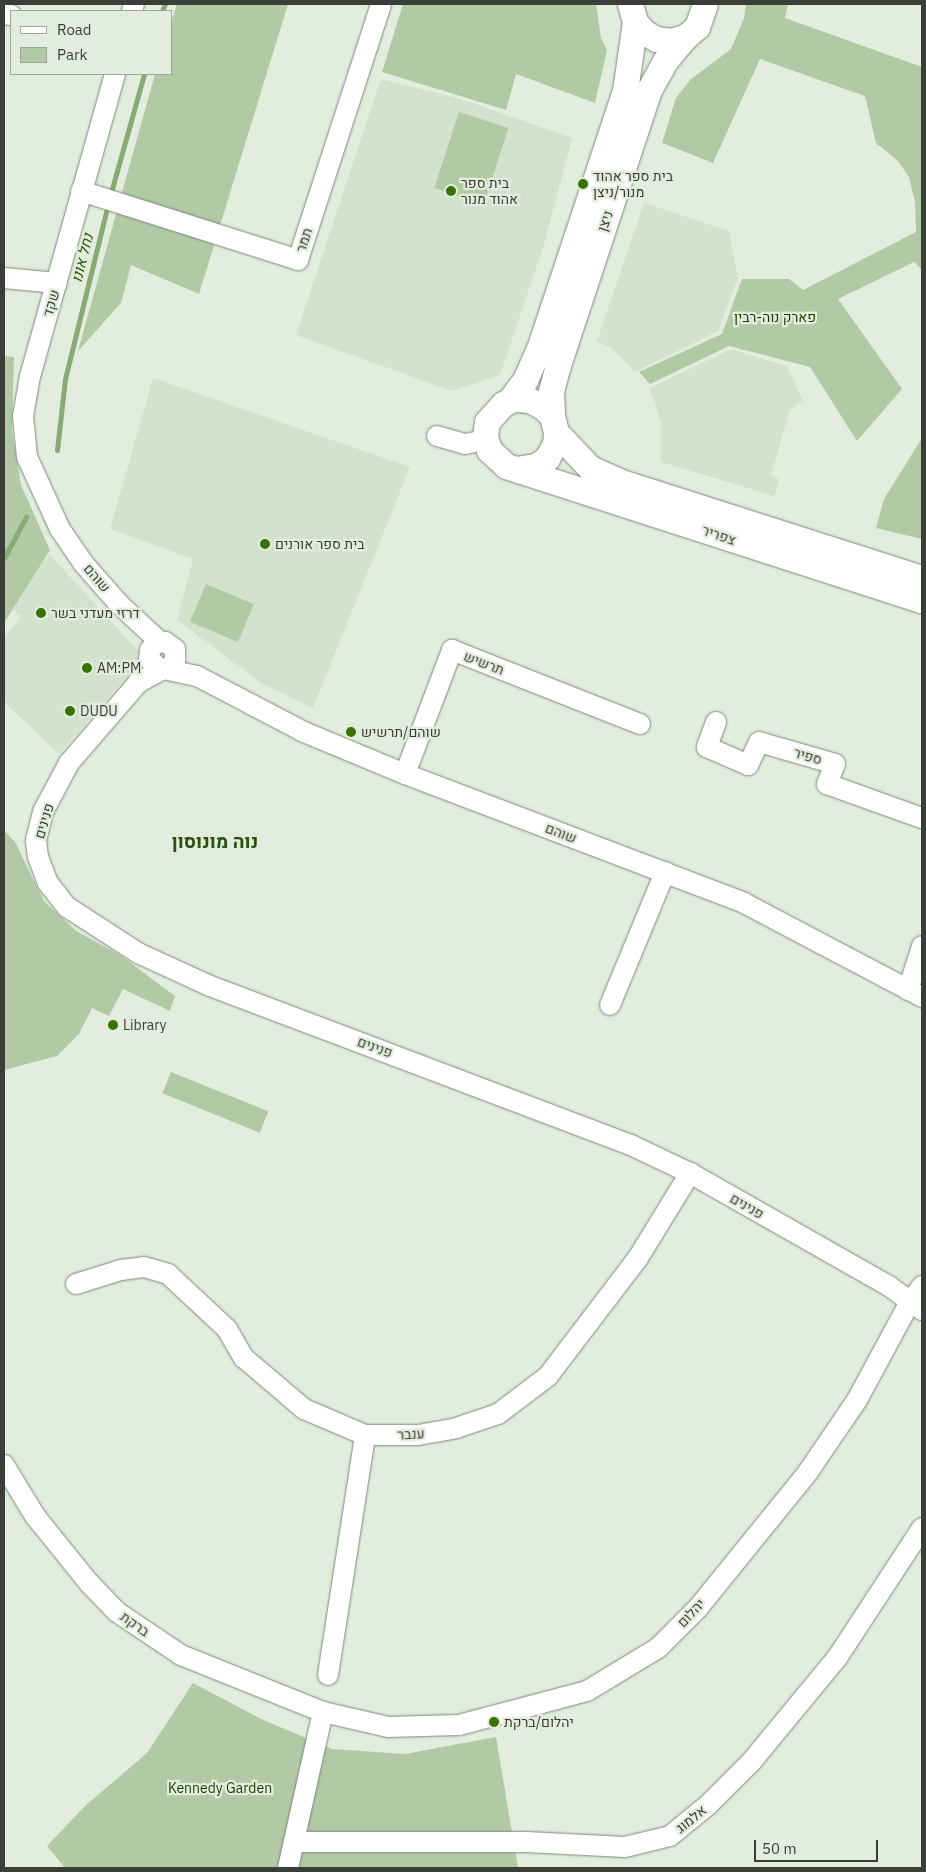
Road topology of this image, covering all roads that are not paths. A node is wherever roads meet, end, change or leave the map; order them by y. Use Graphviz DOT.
graph roads {
  1 [pos="381,4"];
  2 [pos="705,4"];
  3 [pos="632,13"];
  4 [pos="685,37"];
  5 [pos="115,75"];
  6 [pos="81,191"];
  7 [pos="4,278"];
  8 [pos="57,283"];
  9 [pos="510,400"];
  10 [pos="554,424"];
  11 [pos="437,436"];
  12 [pos="486,440"];
  13 [pos="516,469"];
  14 [pos="60,529"];
  15 [pos="922,578"];
  16 [pos="922,600"];
  17 [pos="161,658"];
  18 [pos="716,722"];
  19 [pos="640,724"];
  20 [pos="405,774"];
  21 [pos="922,818"];
  22 [pos="665,872"];
  23 [pos="922,946"];
  24 [pos="915,993"];
  25 [pos="610,1005"];
  26 [pos="690,1173"];
  27 [pos="76,1284"];
  28 [pos="922,1286"];
  29 [pos="916,1307"];
  30 [pos="365,1435"];
  31 [pos="4,1465"];
  32 [pos="922,1528"];
  33 [pos="328,1674"];
  34 [pos="322,1712"];
  35 [pos="296,1842"];
  36 [pos="288,1868"];
  1 -- 6 [label="street, תמר"];
  2 -- 4 [label="street, ניצן"];
  3 -- 4 [label="street"];
  3 -- 9 [label="street, ניצן"];
  4 -- 10 [label="street, ניצן"];
  5 -- 6 [label="street, שקד"];
  6 -- 8 [label="street, שקד"];
  7 -- 8 [label="street"];
  8 -- 14 [label="street, שקד"];
  9 -- 10 [label="street"];
  9 -- 12 [label="street"];
  10 -- 13 [label="street"];
  10 -- 15 [label="street, צפריר"];
  11 -- 12 [label="street"];
  12 -- 13 [label="street"];
  13 -- 16 [label="street, צפריר"];
  14 -- 17 [label="street, שוהם"];
  17 -- 20 [label="street, שוהם"];
  17 -- 26 [label="street, פנינים"];
  18 -- 21 [label="street, ספיר"];
  19 -- 20 [label="street, תרשיש"];
  20 -- 22 [label="street, שוהם"];
  22 -- 24 [label="street, שוהם"];
  22 -- 25 [label="street"];
  23 -- 24 [label="street"];
  26 -- 29 [label="street, פנינים"];
  26 -- 30 [label="street, ענבר"];
  27 -- 30 [label="street, ענבר"];
  28 -- 29 [label="street, יהלום"];
  29 -- 34 [label="street, יהלום"];
  30 -- 33 [label="street"];
  31 -- 34 [label="street, ברקת"];
  32 -- 35 [label="street, אלמוג"];
  34 -- 35 [label="street"];
  35 -- 36 [label="street"];
}
